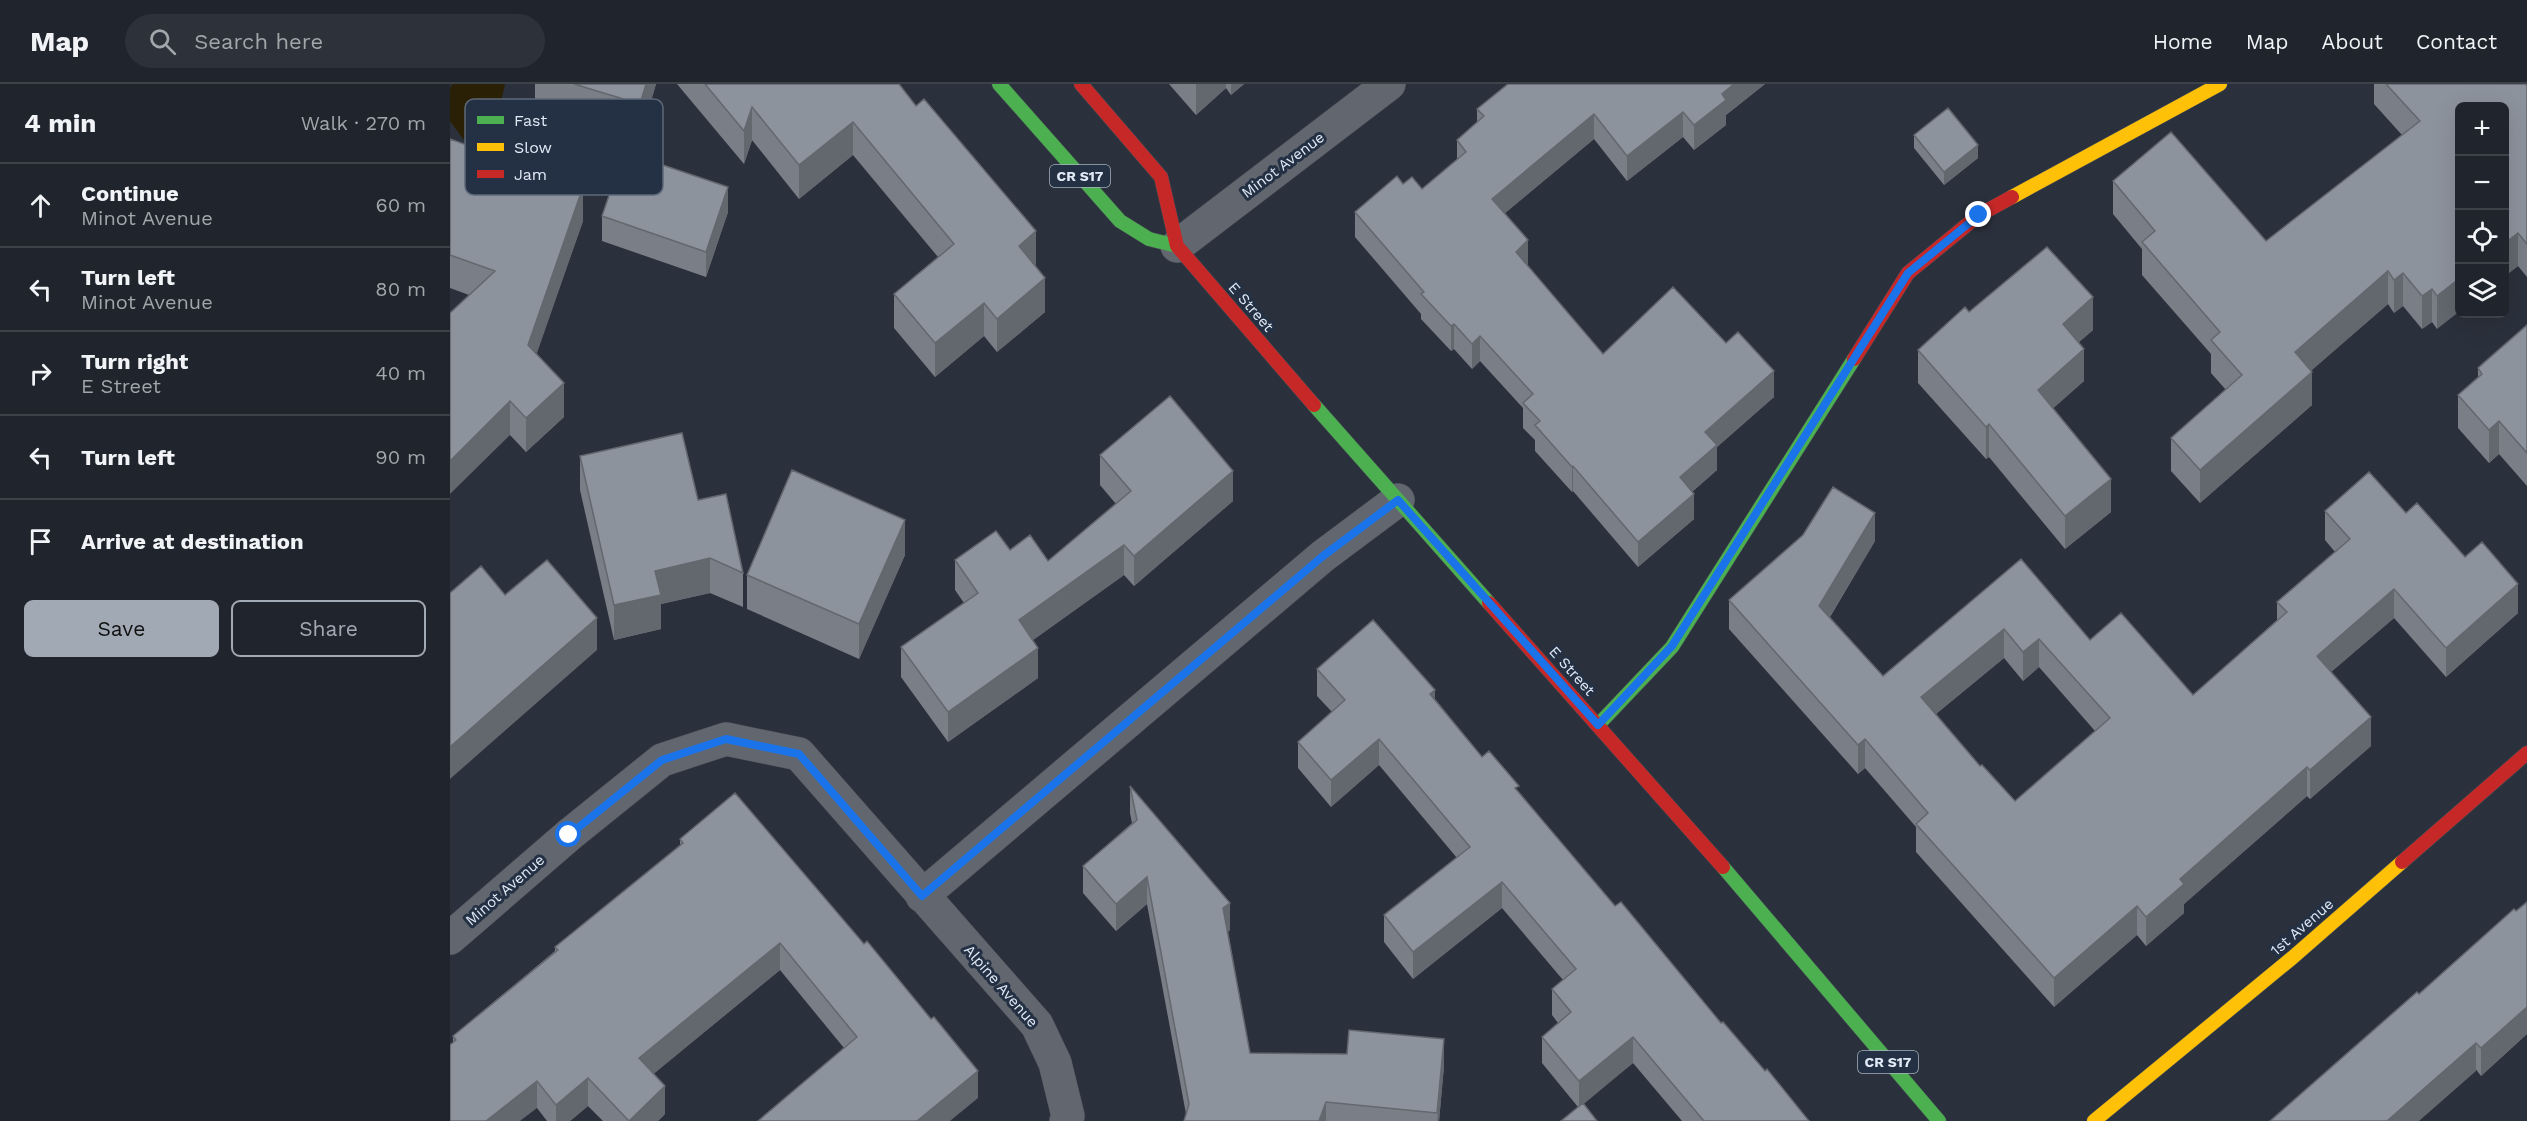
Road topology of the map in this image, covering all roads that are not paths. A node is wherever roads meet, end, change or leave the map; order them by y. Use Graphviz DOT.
graph roads {
  1 [pos="999,84"];
  2 [pos="1081,84"];
  3 [pos="1389,84"];
  4 [pos="2220,84"];
  5 [pos="1177,246"];
  6 [pos="1398,500"];
  7 [pos="1598,725"];
  8 [pos="2527,753"];
  9 [pos="922,896"];
  10 [pos="450,938"];
  11 [pos="1066,1121"];
  12 [pos="1939,1121"];
  13 [pos="2094,1121"];
  1 -- 5 [label="main road, CR S17"];
  2 -- 5 [label="main road, E Street / CR S17"];
  3 -- 5 [label="street, Minot Avenue"];
  4 -- 7 [label="main road"];
  5 -- 6 [label="main road, E Street / CR S17"];
  6 -- 7 [label="main road, E Street / CR S17"];
  6 -- 9 [label="street"];
  7 -- 12 [label="main road, E Street / CR S17"];
  8 -- 13 [label="main road, 1st Avenue"];
  9 -- 10 [label="street, Minot Avenue"];
  9 -- 11 [label="street, Alpine Avenue"];
}
